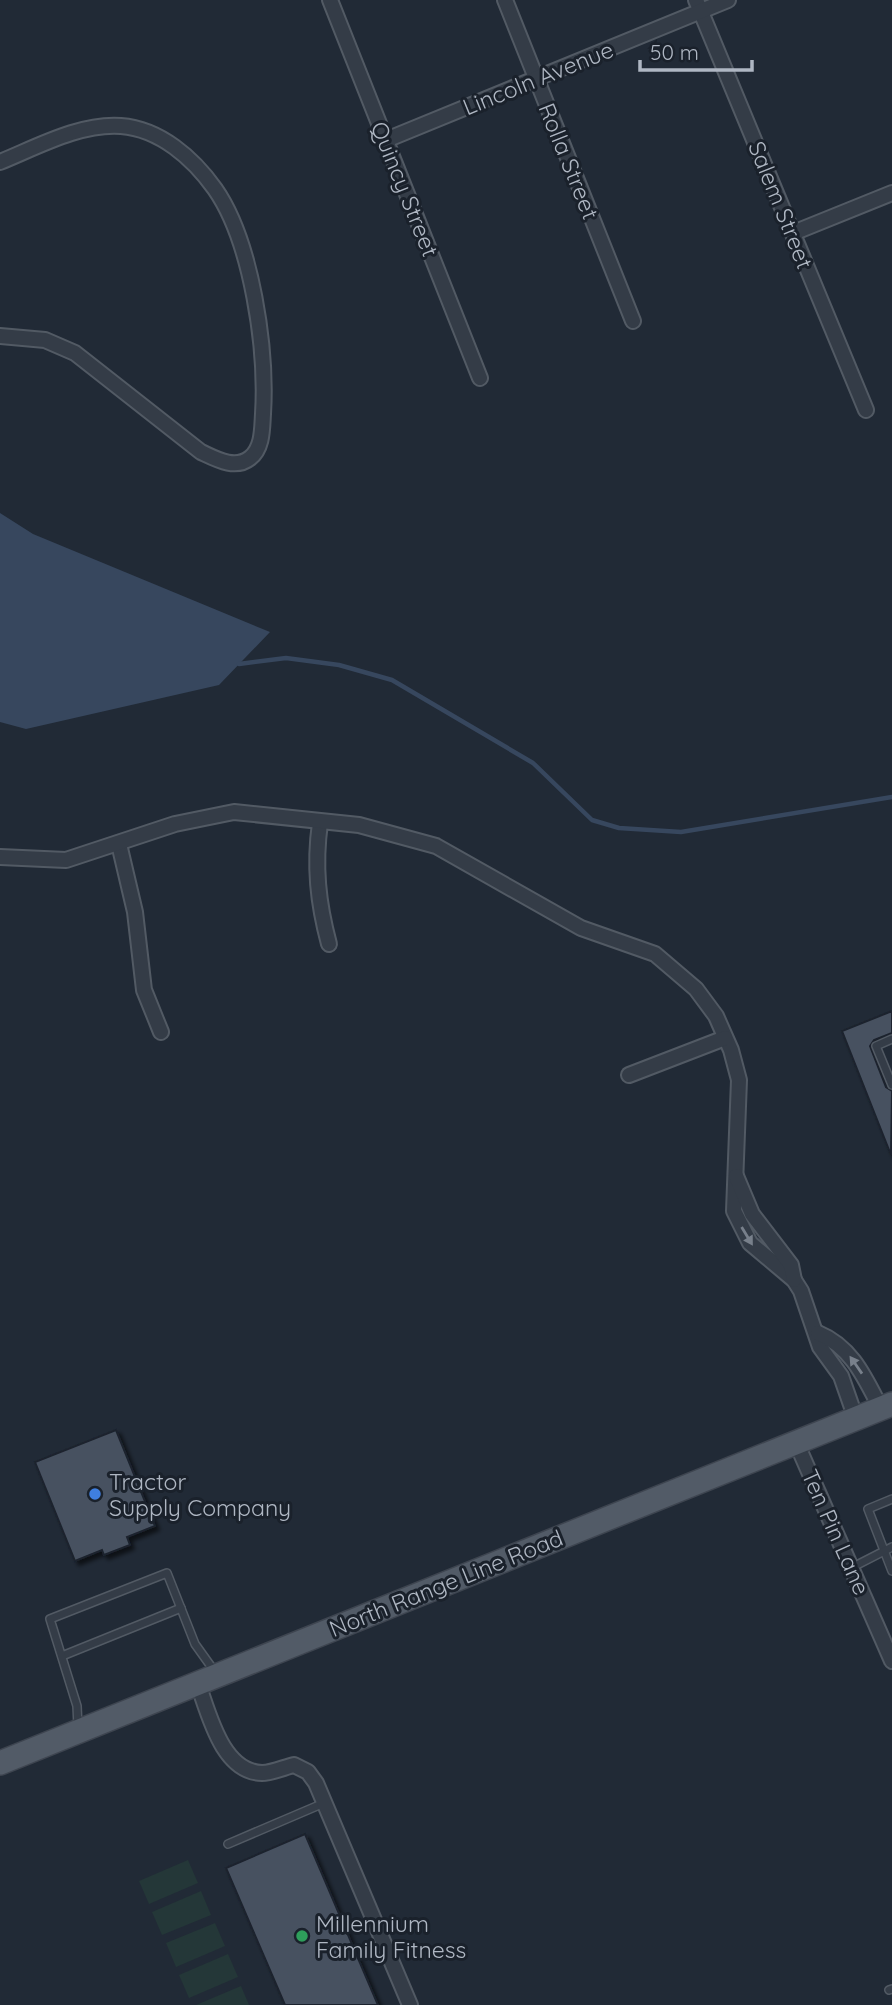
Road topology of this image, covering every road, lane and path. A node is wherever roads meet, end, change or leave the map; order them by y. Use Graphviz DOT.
graph roads {
  1 [pos="330,0"];
  2 [pos="505,0"];
  3 [pos="728,0"];
  4 [pos="699,5"];
  5 [pos="536,80"];
  6 [pos="386,140"];
  7 [pos="0,162"];
  8 [pos="892,193"];
  9 [pos="793,233"];
  10 [pos="633,321"];
  11 [pos="0,336"];
  12 [pos="480,378"];
  13 [pos="866,410"];
  14 [pos="320,823"];
  15 [pos="119,844"];
  16 [pos="0,857"];
  17 [pos="329,944"];
  18 [pos="161,1032"];
  19 [pos="725,1038"];
  20 [pos="892,1039"];
  21 [pos="629,1075"];
  22 [pos="892,1084"];
  23 [pos="818,1334"];
  24 [pos="887,1407"];
  25 [pos="856,1419"];
  26 [pos="796,1442"];
  27 [pos="892,1499"];
  28 [pos="892,1547"];
  29 [pos="883,1550"];
  30 [pos="851,1568"];
  31 [pos="892,1571"];
  32 [pos="181,1608"];
  33 [pos="62,1656"];
  34 [pos="892,1661"];
  35 [pos="208,1680"];
  36 [pos="78,1732"];
  37 [pos="0,1763"];
  38 [pos="325,1803"];
  39 [pos="228,1844"];
  40 [pos="410,2005"];
  1 -- 6 [label="street, Quincy Street"];
  2 -- 5 [label="street, Rolla Street"];
  3 -- 4 [label="street, Lincoln Avenue"];
  4 -- 5 [label="street, Lincoln Avenue"];
  4 -- 9 [label="street, Salem Street"];
  5 -- 6 [label="street, Lincoln Avenue"];
  5 -- 10 [label="street, Rolla Street"];
  6 -- 12 [label="street, Quincy Street"];
  7 -- 11 [label="street"];
  8 -- 9 [label="street"];
  9 -- 13 [label="street, Salem Street"];
  14 -- 15 [label="street"];
  14 -- 17 [label="street"];
  14 -- 19 [label="street"];
  15 -- 16 [label="street"];
  15 -- 18 [label="street"];
  19 -- 21 [label="street"];
  19 -- 23 [label="street"];
  20 -- 22 [label="lane"];
  24 -- 23 [label="street, one-way"];
  23 -- 25 [label="street"];
  24 -- 25 [label="main road, North Range Line Road"];
  25 -- 26 [label="main road, North Range Line Road"];
  26 -- 30 [label="street, Ten Pin Lane"];
  26 -- 35 [label="main road, North Range Line Road"];
  27 -- 29 [label="lane"];
  28 -- 29 [label="lane"];
  29 -- 30 [label="lane"];
  29 -- 31 [label="lane"];
  30 -- 34 [label="street, Ten Pin Lane"];
  32 -- 33 [label="lane"];
  32 -- 33 [label="lane"];
  32 -- 35 [label="lane"];
  33 -- 36 [label="lane"];
  35 -- 36 [label="main road, North Range Line Road"];
  35 -- 38 [label="street"];
  36 -- 37 [label="main road, North Range Line Road"];
  38 -- 39 [label="lane"];
  38 -- 40 [label="street"];
}
